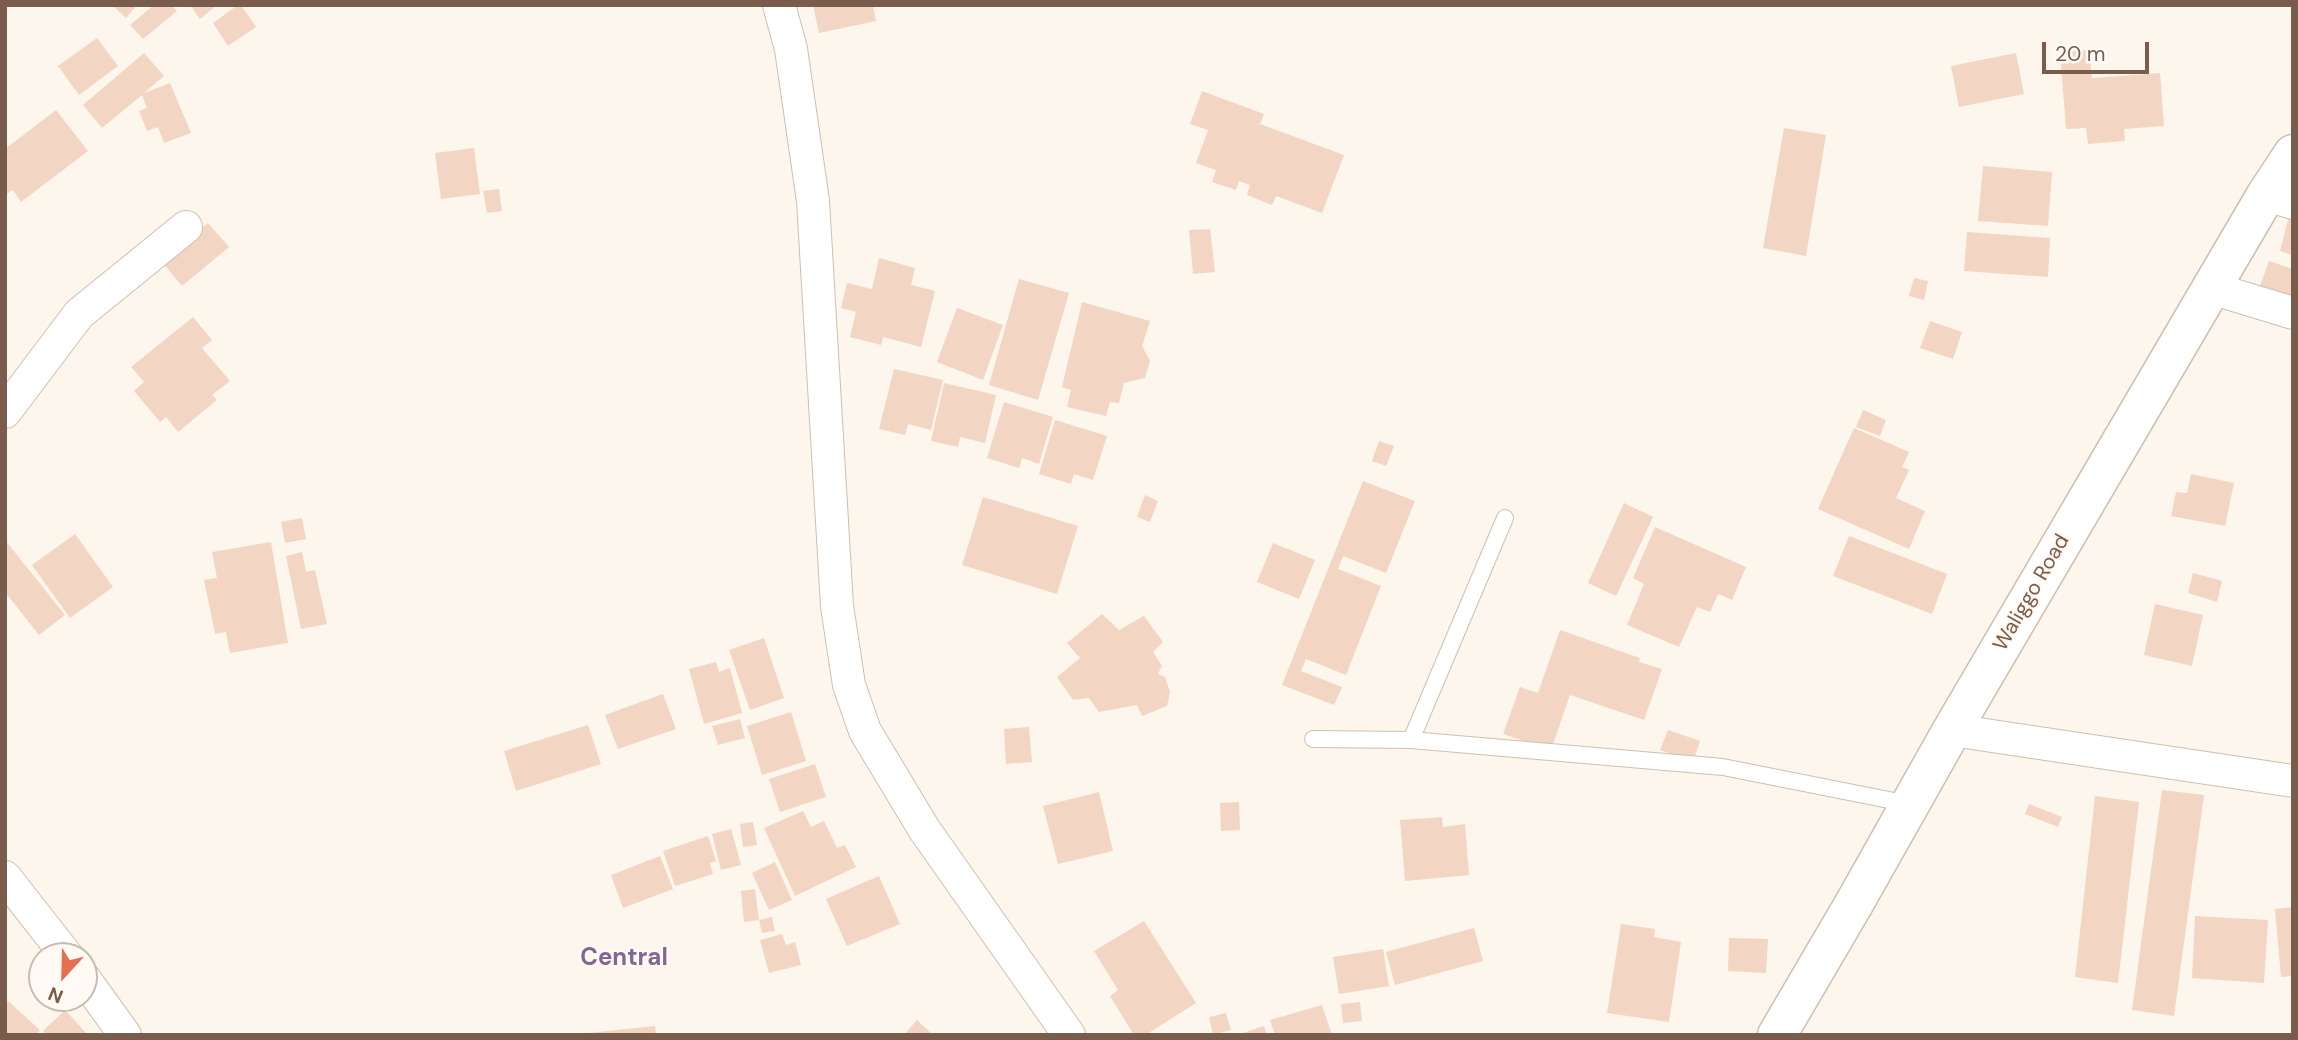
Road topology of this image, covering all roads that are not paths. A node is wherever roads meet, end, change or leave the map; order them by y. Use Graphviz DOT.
graph roads {
  1 [pos="779,5"];
  2 [pos="2293,154"];
  3 [pos="2280,199"];
  4 [pos="186,227"];
  5 [pos="2211,288"];
  6 [pos="2293,313"];
  7 [pos="5,412"];
  8 [pos="1505,518"];
  9 [pos="1952,730"];
  10 [pos="1313,739"];
  11 [pos="1411,740"];
  12 [pos="2293,781"];
  13 [pos="1909,804"];
  14 [pos="5,877"];
  15 [pos="56,942"];
  16 [pos="98,997"];
  17 [pos="125,1035"];
  18 [pos="1069,1035"];
  19 [pos="1777,1035"];
  1 -- 18 [label="street"];
  2 -- 3 [label="street, Waliggo Road"];
  3 -- 5 [label="street, Waliggo Road"];
  4 -- 7 [label="street"];
  5 -- 6 [label="street"];
  5 -- 9 [label="street, Waliggo Road"];
  8 -- 11 [label="lane"];
  9 -- 12 [label="street"];
  9 -- 13 [label="street, Waliggo Road"];
  10 -- 11 [label="lane"];
  11 -- 13 [label="lane"];
  13 -- 19 [label="street, Waliggo Road"];
  14 -- 15 [label="street"];
  16 -- 17 [label="street"];
}
